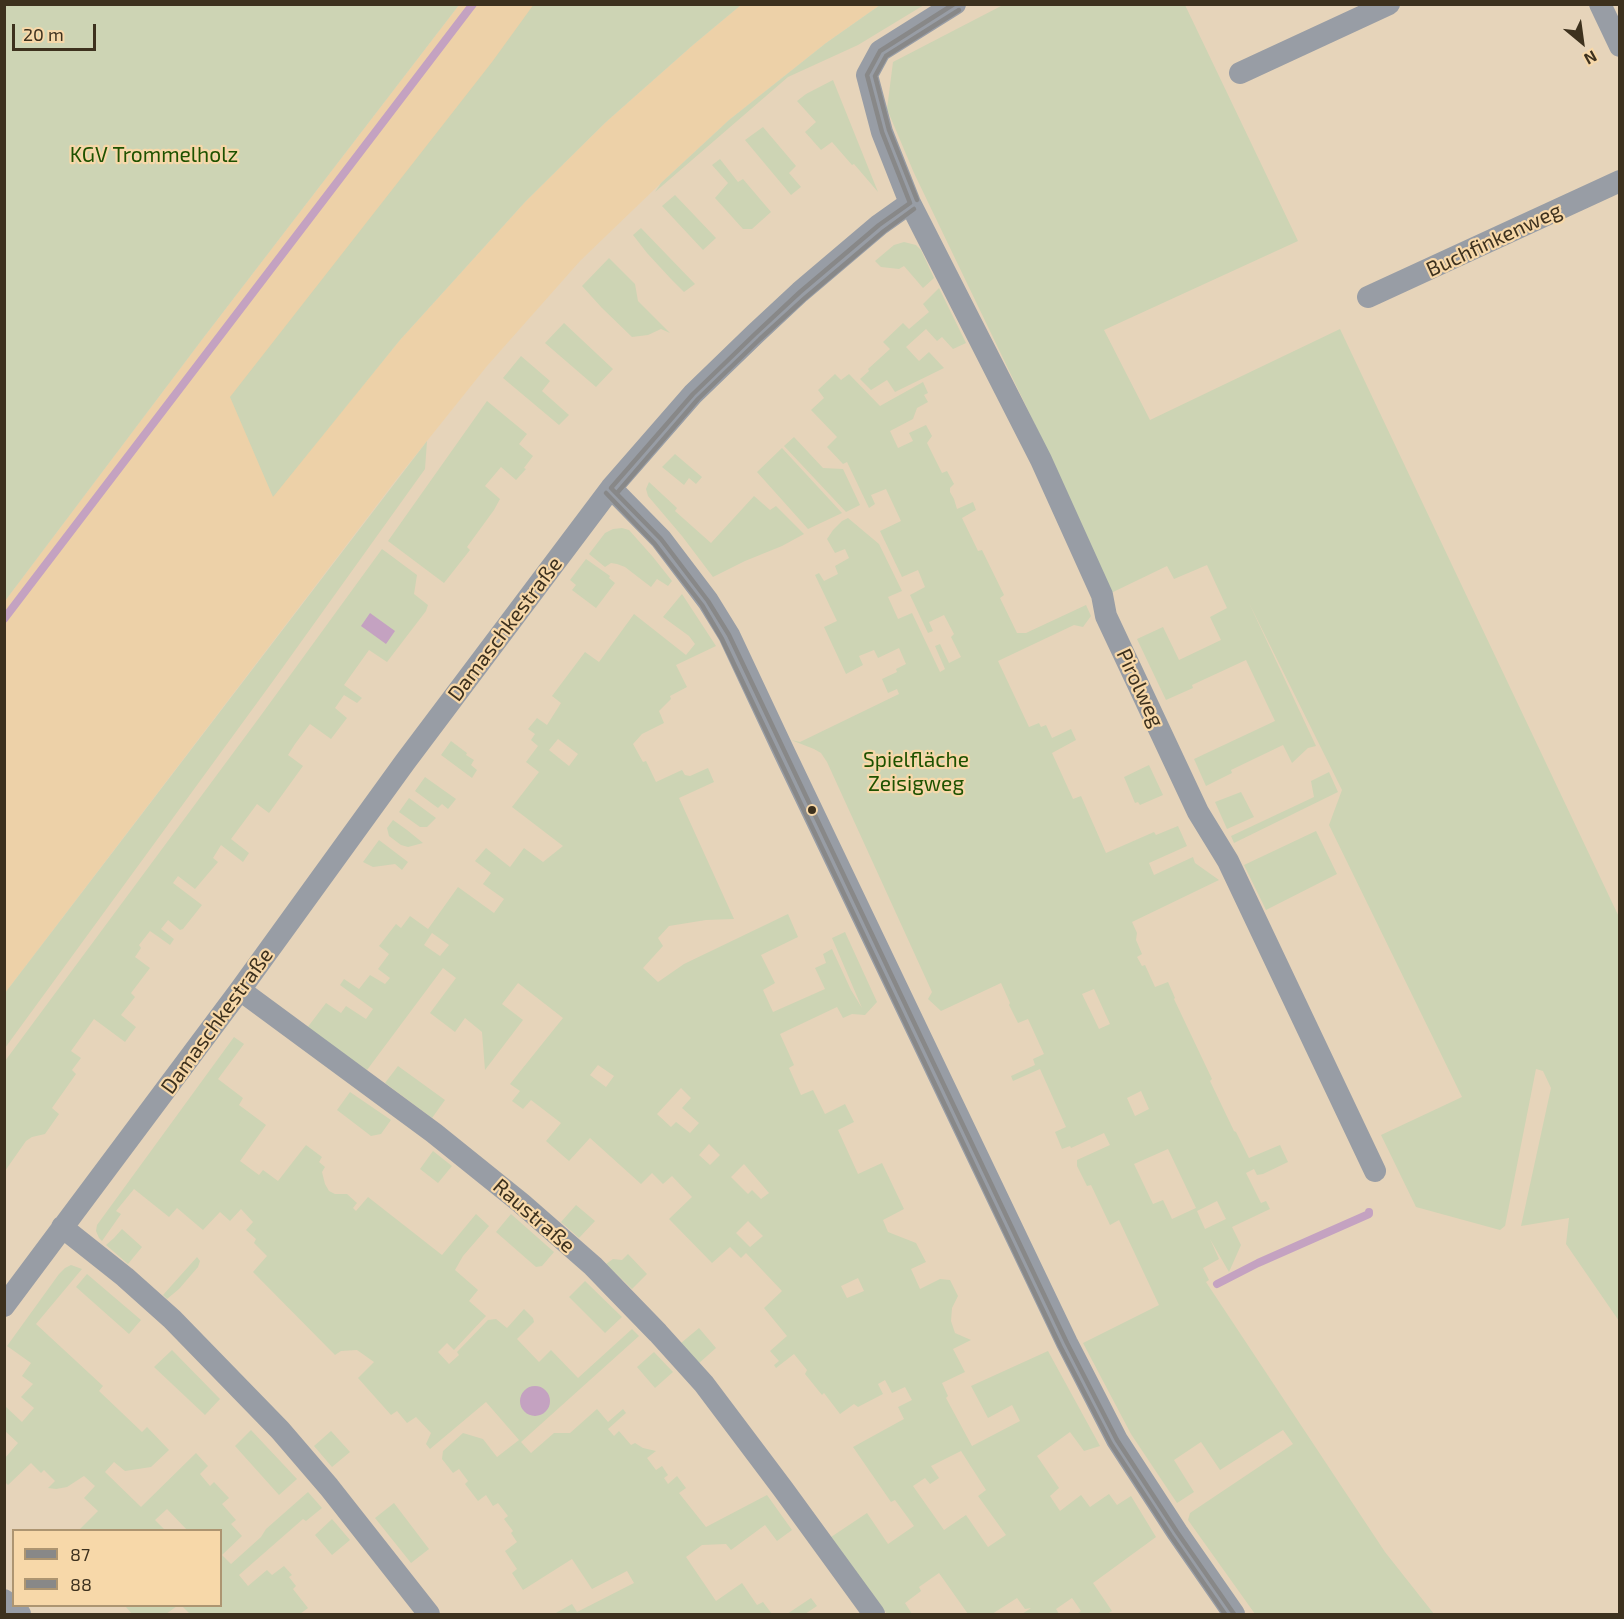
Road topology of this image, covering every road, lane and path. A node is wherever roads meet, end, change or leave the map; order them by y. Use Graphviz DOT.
graph roads {
  1 [pos="955,4"];
  2 [pos="1389,4"];
  3 [pos="1600,4"];
  4 [pos="1620,46"];
  5 [pos="1240,73"];
  6 [pos="1620,181"];
  7 [pos="910,203"];
  8 [pos="1368,297"];
  9 [pos="611,488"];
  10 [pos="240,990"];
  11 [pos="1375,1171"];
  12 [pos="62,1227"];
  13 [pos="4,1306"];
  14 [pos="4,1600"];
  15 [pos="20,1614"];
  16 [pos="429,1614"];
  17 [pos="874,1614"];
  18 [pos="1234,1614"];
  1 -- 7 [label="street"];
  2 -- 5 [label="street"];
  3 -- 4 [label="street"];
  6 -- 8 [label="street, Buchfinkenweg"];
  7 -- 9 [label="street, Damaschkestraße"];
  7 -- 11 [label="street, Pirolweg"];
  9 -- 10 [label="street, Damaschkestraße"];
  9 -- 18 [label="street"];
  10 -- 12 [label="street, Damaschkestraße"];
  10 -- 17 [label="street, Raustraße"];
  12 -- 13 [label="street, Damaschkestraße"];
  12 -- 16 [label="street"];
  14 -- 15 [label="street"];
}
